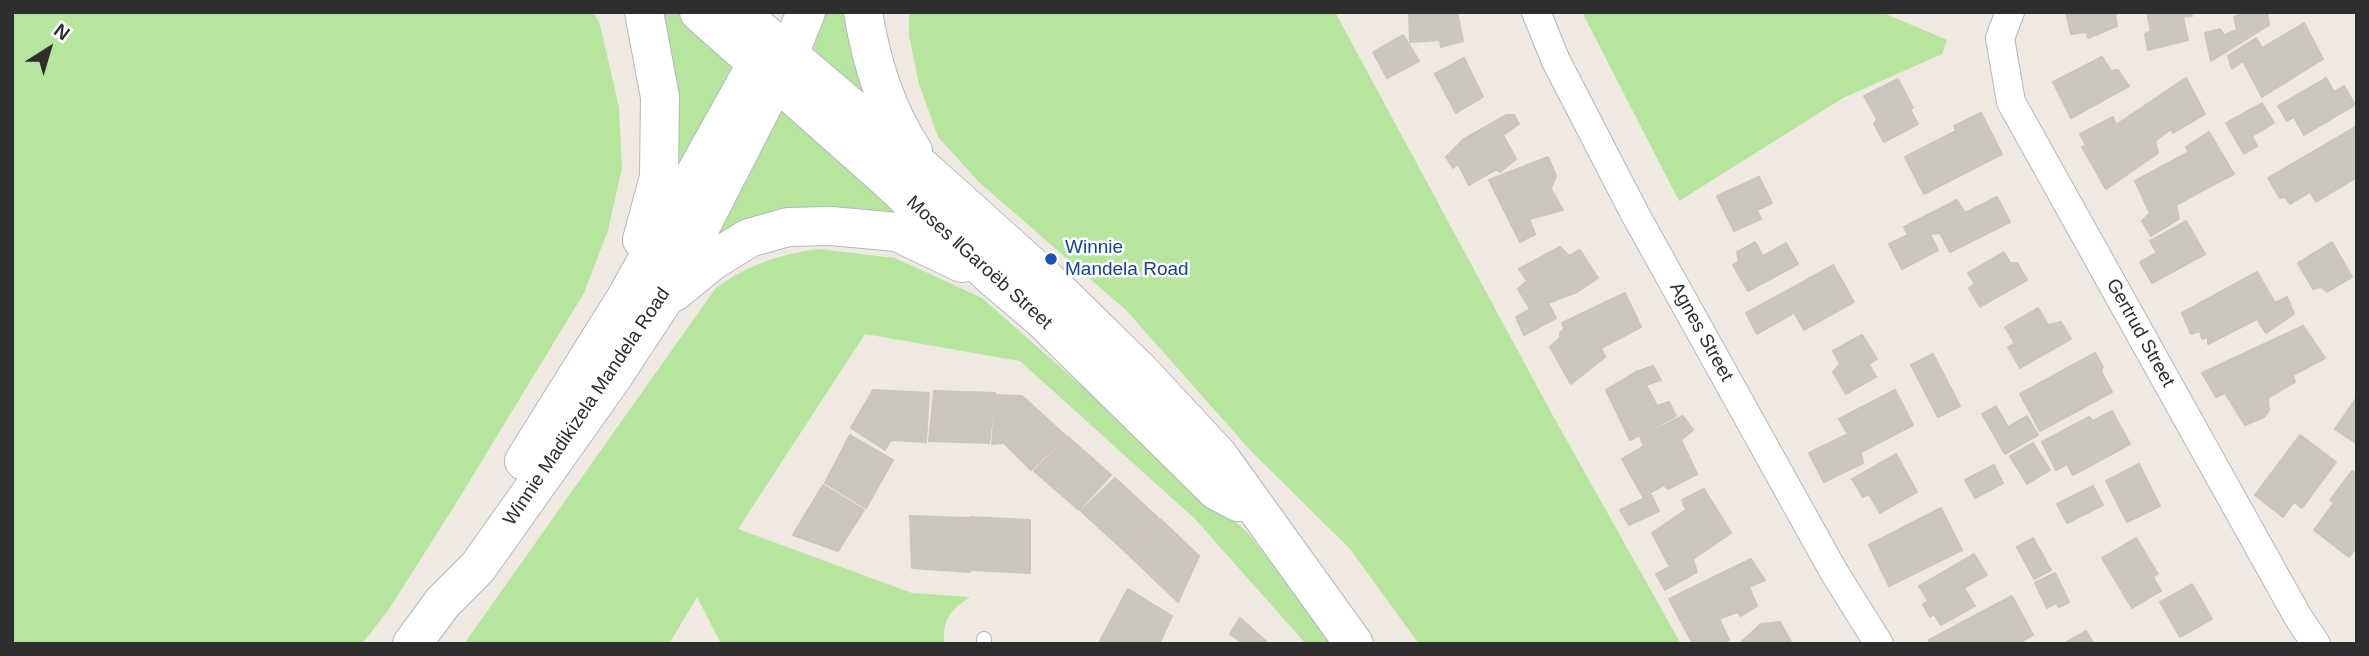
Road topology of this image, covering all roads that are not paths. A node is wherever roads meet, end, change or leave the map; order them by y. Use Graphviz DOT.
graph roads {
  1 [pos="645,12"];
  2 [pos="699,12"];
  3 [pos="739,12"];
  4 [pos="806,12"];
  5 [pos="863,12"];
  6 [pos="1536,12"];
  7 [pos="2010,12"];
  8 [pos="773,50"];
  9 [pos="928,173"];
  10 [pos="995,279"];
  11 [pos="645,299"];
  12 [pos="1259,513"];
  13 [pos="412,644"];
  14 [pos="1354,644"];
  15 [pos="1879,644"];
  16 [pos="2316,644"];
  1 -- 11 [label="main road"];
  2 -- 8 [label="main road, Moses ǁGaroëb Street"];
  3 -- 8 [label="main road, Moses ǁGaroëb Street"];
  4 -- 8 [label="main road, Winnie Madikizela Mandela Road"];
  5 -- 9 [label="main road"];
  6 -- 15 [label="street, Agnes Street"];
  7 -- 16 [label="street, Gertrud Street"];
  8 -- 9 [label="main road, Moses ǁGaroëb Street"];
  8 -- 10 [label="main road, Moses ǁGaroëb Street"];
  8 -- 11 [label="main road, Winnie Madikizela Mandela Road"];
  9 -- 12 [label="main road, Moses ǁGaroëb Street"];
  10 -- 11 [label="main road"];
  10 -- 12 [label="main road, Moses ǁGaroëb Street"];
  11 -- 13 [label="main road, Winnie Madikizela Mandela Road"];
  12 -- 14 [label="main road, Moses ǁGaroëb Street"];
}
